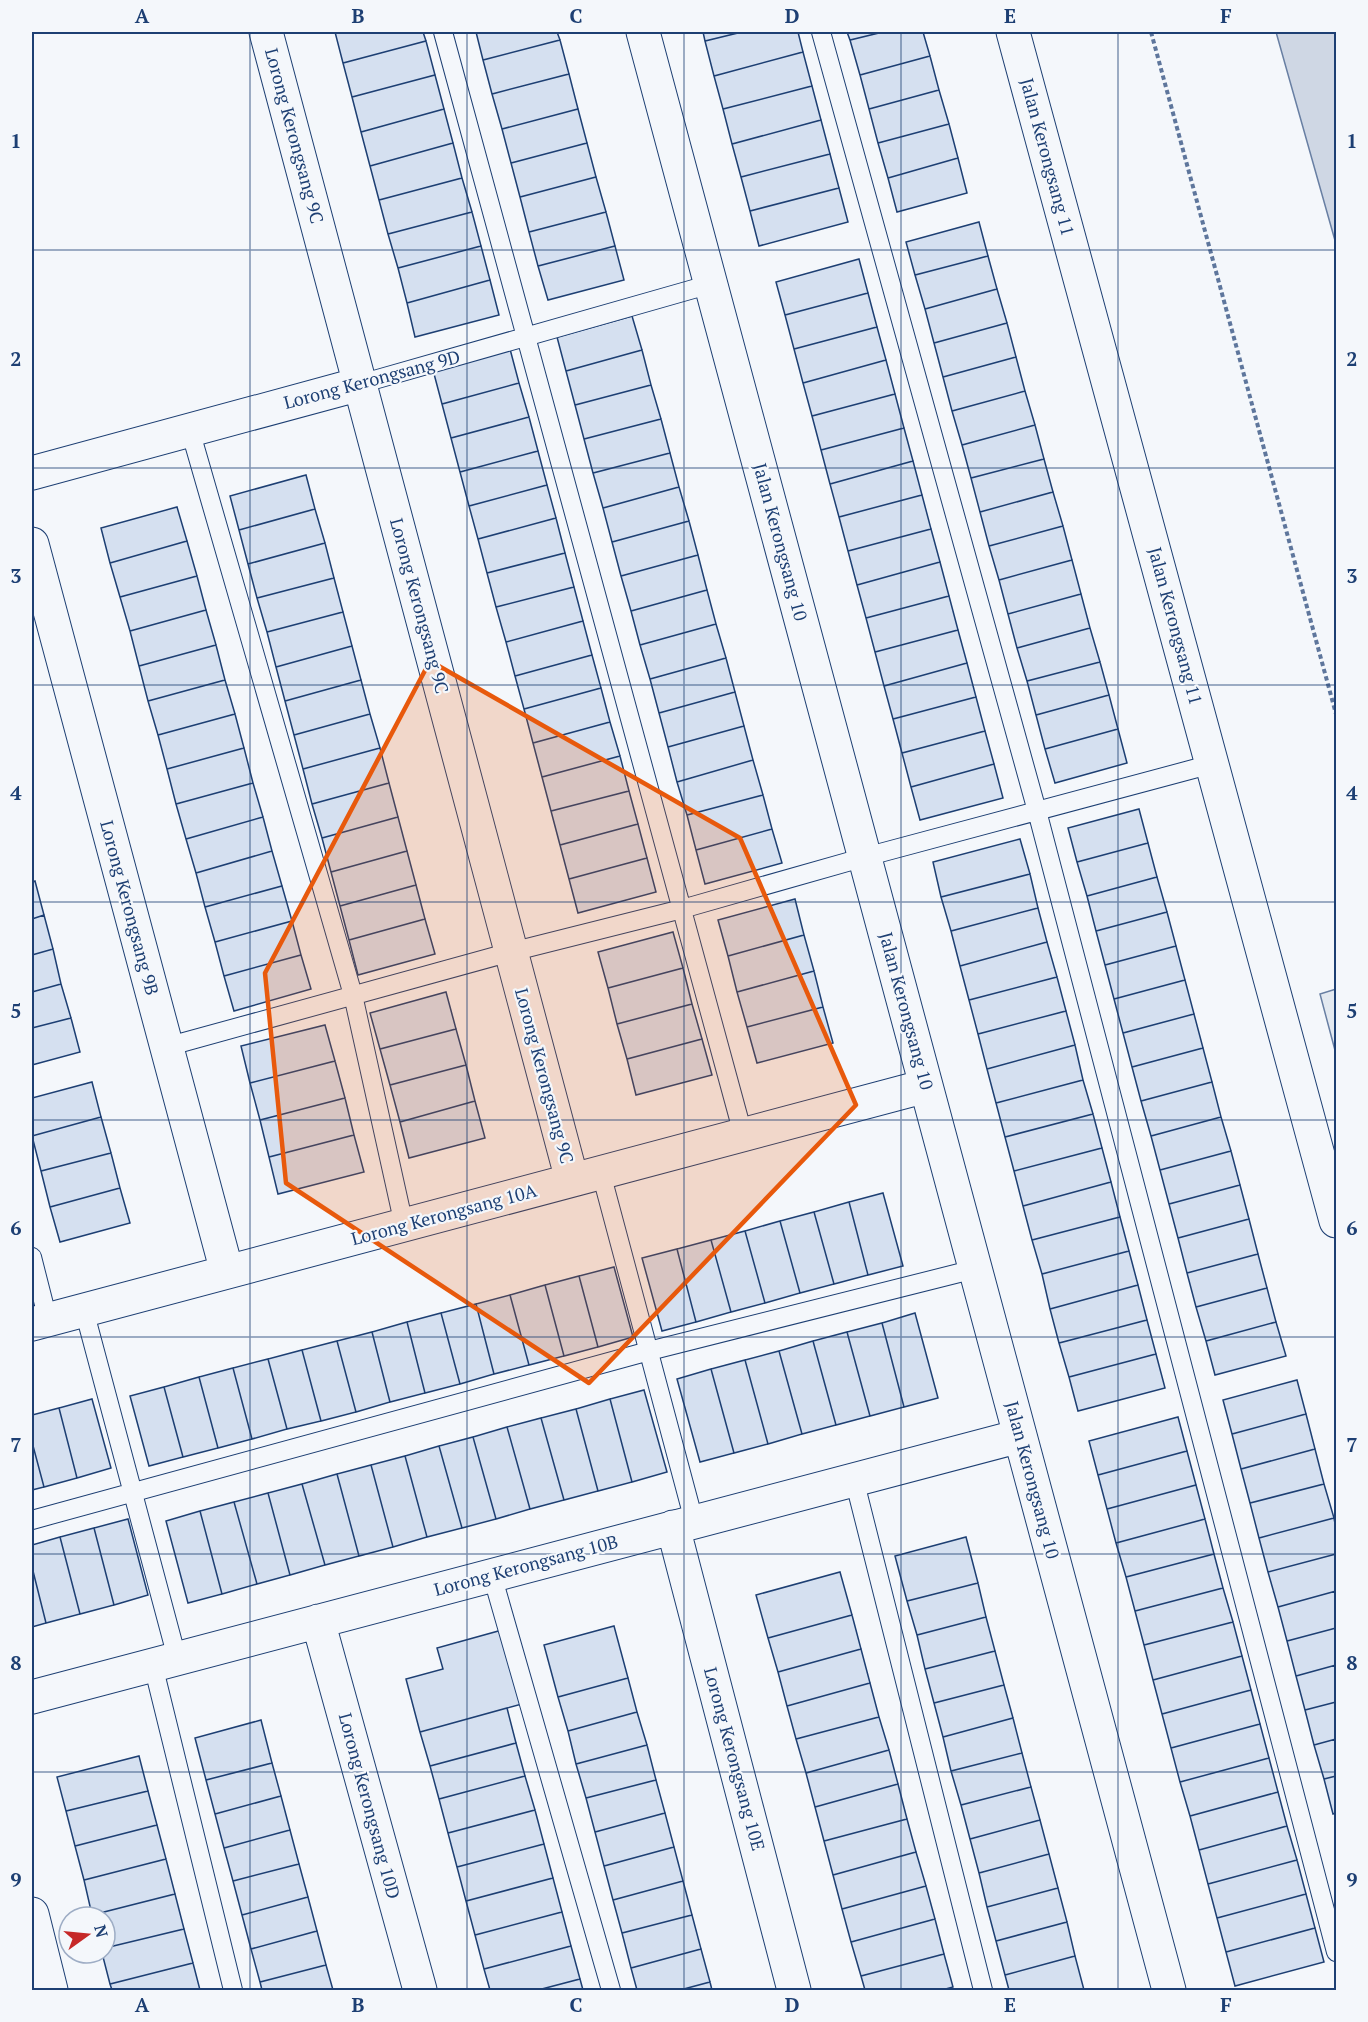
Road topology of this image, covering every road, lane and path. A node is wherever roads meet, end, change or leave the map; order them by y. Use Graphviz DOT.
graph roads {
  1 [pos="266,32"];
  2 [pos="443,32"];
  3 [pos="643,32"];
  4 [pos="821,32"];
  5 [pos="1013,32"];
  6 [pos="1151,32"];
  7 [pos="711,284"];
  8 [pos="526,337"];
  9 [pos="360,384"];
  10 [pos="190,430"];
  11 [pos="32,473"];
  12 [pos="32,544"];
  13 [pos="1336,714"];
  14 [pos="1212,764"];
  15 [pos="1037,811"];
  16 [pos="865,858"];
  17 [pos="682,909"];
  18 [pos="512,952"];
  19 [pos="353,995"];
  20 [pos="166,1047"];
  21 [pos="926,1086"];
  22 [pos="743,1134"];
  23 [pos="586,1176"];
  24 [pos="1336,1221"];
  25 [pos="404,1226"];
  26 [pos="32,1257"];
  27 [pos="975,1269"];
  28 [pos="227,1272"];
  29 [pos="84,1310"];
  30 [pos="40,1322"];
  31 [pos="649,1351"];
  32 [pos="1020,1436"];
  33 [pos="854,1479"];
  34 [pos="133,1491"];
  35 [pos="32,1520"];
  36 [pos="684,1524"];
  37 [pos="492,1575"];
  38 [pos="318,1621"];
  39 [pos="165,1661"];
  40 [pos="32,1697"];
  41 [pos="32,1914"];
  42 [pos="1336,1952"];
  43 [pos="51,1990"];
  44 [pos="233,1990"];
  45 [pos="420,1990"];
  46 [pos="611,1990"];
  47 [pos="795,1990"];
  48 [pos="983,1990"];
  49 [pos="1169,1990"];
  1 -- 9 [label="street, Lorong Kerongsang 9C"];
  2 -- 8 [label="lane"];
  3 -- 7 [label="street, Jalan Kerongsang 10"];
  4 -- 15 [label="lane"];
  5 -- 14 [label="street, Jalan Kerongsang 11"];
  6 -- 13 [label="path"];
  7 -- 8 [label="lane, Lorong Kerongsang 9D"];
  7 -- 16 [label="street, Jalan Kerongsang 10"];
  8 -- 9 [label="lane, Lorong Kerongsang 9D"];
  8 -- 17 [label="lane"];
  9 -- 10 [label="street, Lorong Kerongsang 9D"];
  9 -- 18 [label="street, Lorong Kerongsang 9C"];
  10 -- 11 [label="street, Lorong Kerongsang 9D"];
  10 -- 19 [label="lane"];
  12 -- 20 [label="street, Lorong Kerongsang 9B"];
  14 -- 15 [label="lane"];
  14 -- 24 [label="street, Jalan Kerongsang 11"];
  15 -- 16 [label="lane"];
  15 -- 42 [label="lane"];
  16 -- 17 [label="lane"];
  16 -- 21 [label="street, Jalan Kerongsang 10"];
  17 -- 18 [label="lane"];
  17 -- 22 [label="lane"];
  18 -- 19 [label="lane"];
  18 -- 23 [label="street, Lorong Kerongsang 9C"];
  19 -- 20 [label="lane"];
  19 -- 25 [label="lane"];
  20 -- 28 [label="street, Lorong Kerongsang 9B"];
  21 -- 22 [label="street, Lorong Kerongsang 10A"];
  21 -- 27 [label="street, Jalan Kerongsang 10"];
  22 -- 23 [label="street, Lorong Kerongsang 10A"];
  23 -- 25 [label="street, Lorong Kerongsang 10A"];
  23 -- 31 [label="lane"];
  25 -- 28 [label="street, Lorong Kerongsang 10A"];
  26 -- 30 [label="lane"];
  27 -- 31 [label="lane"];
  27 -- 32 [label="street, Jalan Kerongsang 10"];
  28 -- 29 [label="street, Lorong Kerongsang 10A"];
  29 -- 30 [label="street, Lorong Kerongsang 10A"];
  29 -- 34 [label="lane"];
  31 -- 34 [label="lane"];
  31 -- 36 [label="lane"];
  32 -- 33 [label="street, Lorong Kerongsang 10B"];
  32 -- 49 [label="street, Jalan Kerongsang 10"];
  33 -- 36 [label="street, Lorong Kerongsang 10B"];
  33 -- 48 [label="lane"];
  34 -- 35 [label="lane"];
  34 -- 39 [label="lane"];
  36 -- 37 [label="street, Lorong Kerongsang 10B"];
  36 -- 47 [label="street, Lorong Kerongsang 10E"];
  37 -- 38 [label="street, Lorong Kerongsang 10B"];
  37 -- 46 [label="lane"];
  38 -- 39 [label="street, Lorong Kerongsang 10B"];
  38 -- 45 [label="street, Lorong Kerongsang 10D"];
  39 -- 40 [label="street, Lorong Kerongsang 10B"];
  39 -- 44 [label="lane"];
  41 -- 43 [label="street"];
}
